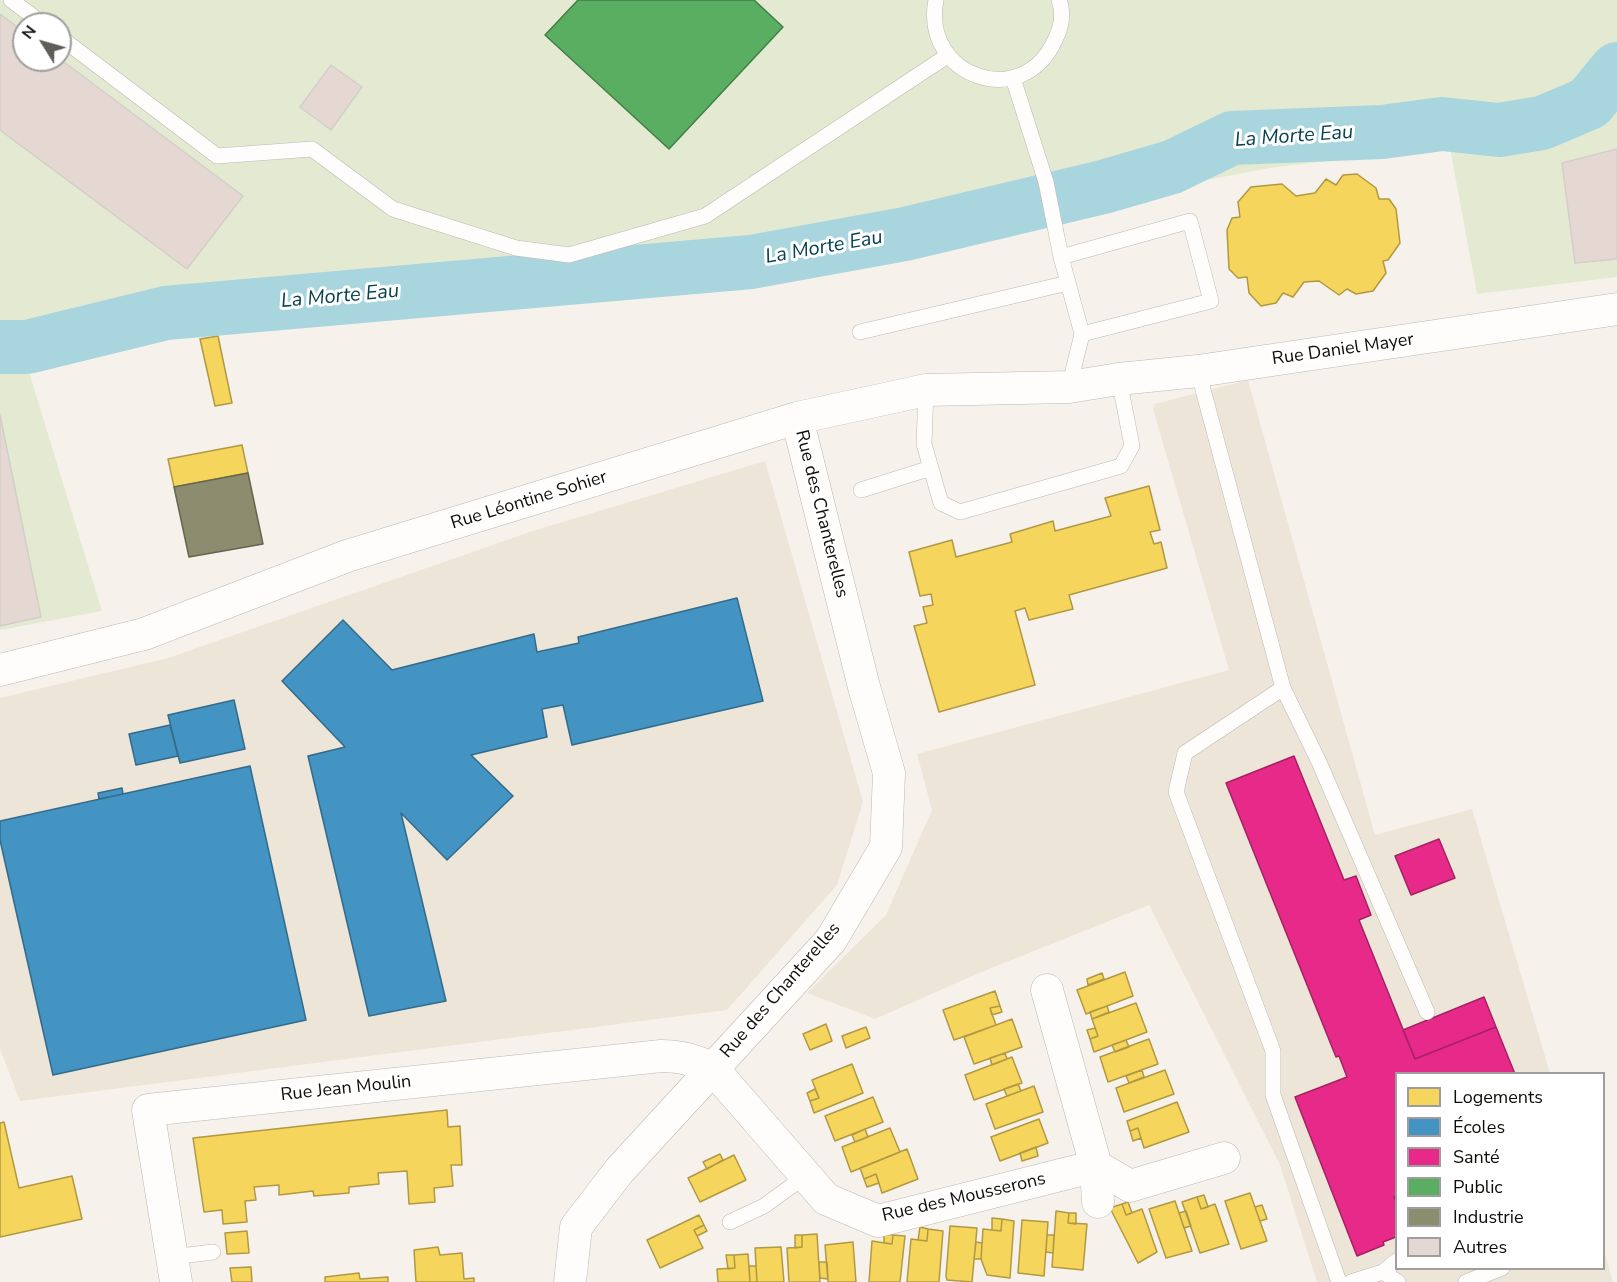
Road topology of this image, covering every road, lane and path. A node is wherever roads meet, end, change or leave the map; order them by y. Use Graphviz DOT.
graph roads {
  1 [pos="11,0"];
  2 [pos="936,0"];
  3 [pos="1059,0"];
  4 [pos="27,12"];
  5 [pos="72,46"];
  6 [pos="948,56"];
  7 [pos="1013,78"];
  8 [pos="1061,257"];
  9 [pos="1068,283"];
  10 [pos="1617,309"];
  11 [pos="860,332"];
  12 [pos="1082,334"];
  13 [pos="1198,371"];
  14 [pos="1119,379"];
  15 [pos="1069,387"];
  16 [pos="926,390"];
  17 [pos="796,418"];
  18 [pos="931,468"];
  19 [pos="861,490"];
  20 [pos="0,670"];
  21 [pos="1283,688"];
  22 [pos="1047,990"];
  23 [pos="1427,1012"];
  24 [pos="714,1070"];
  25 [pos="1224,1158"];
  26 [pos="1096,1166"];
  27 [pos="804,1177"];
  28 [pos="1098,1202"];
  29 [pos="730,1222"];
  30 [pos="213,1252"];
  31 [pos="1395,1261"];
  32 [pos="174,1269"];
  33 [pos="1499,1270"];
  34 [pos="1383,1272"];
  35 [pos="570,1282"];
  36 [pos="1339,1282"];
  37 [pos="1351,1282"];
  38 [pos="1398,1282"];
  39 [pos="1466,1282"];
  1 -- 4 [label="lane"];
  2 -- 6 [label="lane"];
  3 -- 7 [label="lane"];
  5 -- 6 [label="lane"];
  6 -- 7 [label="lane"];
  7 -- 8 [label="lane"];
  8 -- 9 [label="lane"];
  8 -- 12 [label="lane"];
  9 -- 11 [label="lane"];
  9 -- 12 [label="lane"];
  10 -- 13 [label="street, Rue Daniel Mayer"];
  12 -- 15 [label="lane"];
  13 -- 14 [label="street, Rue Daniel Mayer"];
  13 -- 21 [label="lane"];
  14 -- 15 [label="street, Rue Daniel Mayer"];
  14 -- 18 [label="lane"];
  15 -- 16 [label="street, Rue Léontine Sohier"];
  16 -- 17 [label="street, Rue Léontine Sohier"];
  16 -- 18 [label="lane"];
  17 -- 20 [label="street, Rue Léontine Sohier"];
  17 -- 24 [label="street, Rue des Chanterelles"];
  18 -- 19 [label="lane"];
  21 -- 23 [label="lane"];
  21 -- 36 [label="lane"];
  22 -- 26 [label="street"];
  24 -- 27 [label="street, Rue des Mousserons"];
  24 -- 32 [label="street, Rue Jean Moulin"];
  24 -- 35 [label="street, Rue des Chanterelles"];
  25 -- 26 [label="street"];
  26 -- 27 [label="street, Rue des Mousserons"];
  26 -- 28 [label="street"];
  27 -- 29 [label="lane"];
  30 -- 32 [label="lane"];
  31 -- 34 [label="lane"];
  33 -- 39 [label="lane"];
  34 -- 37 [label="lane"];
  34 -- 38 [label="lane"];
}
